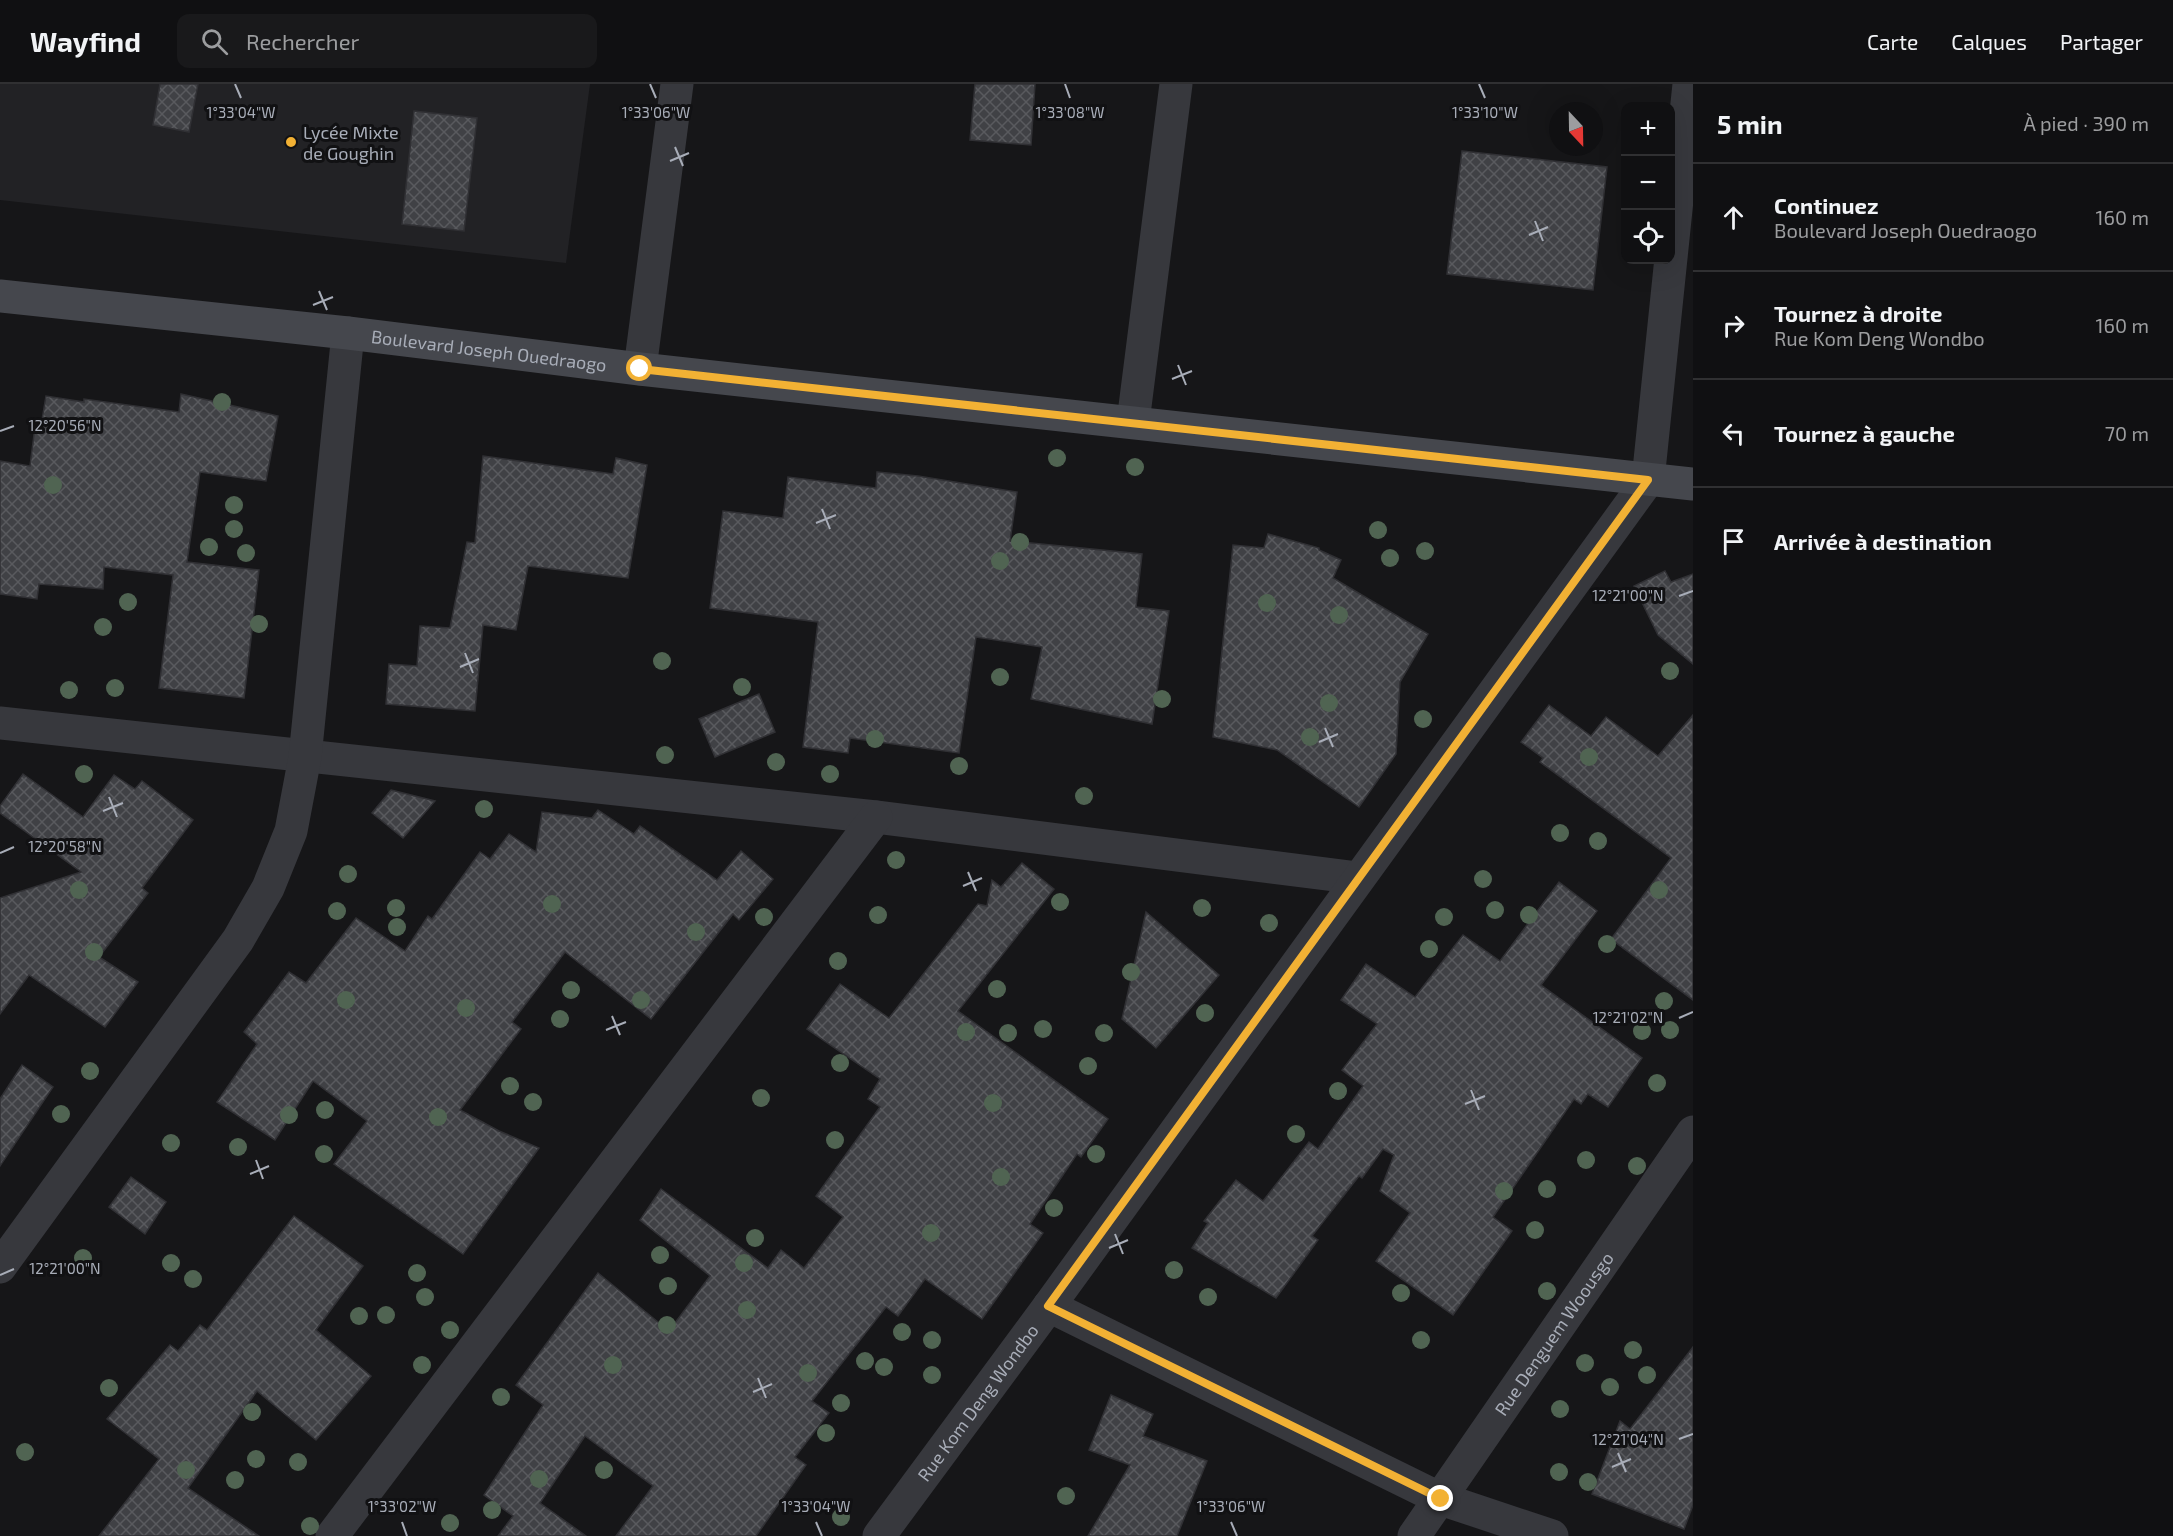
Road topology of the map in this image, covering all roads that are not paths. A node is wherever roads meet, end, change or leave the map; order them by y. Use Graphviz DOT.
graph roads {
  1 [pos="676,84"];
  2 [pos="1176,84"];
  3 [pos="1689,84"];
  4 [pos="0,296"];
  5 [pos="348,333"];
  6 [pos="640,369"];
  7 [pos="1133,422"];
  8 [pos="1648,480"];
  9 [pos="1693,484"];
  10 [pos="0,723"];
  11 [pos="305,757"];
  12 [pos="876,817"];
  13 [pos="1358,878"];
  14 [pos="1693,1131"];
  15 [pos="0,1267"];
  16 [pos="1048,1306"];
  17 [pos="1441,1499"];
  18 [pos="332,1536"];
  19 [pos="879,1536"];
  20 [pos="1414,1536"];
  21 [pos="1552,1536"];
  1 -- 6 [label="street"];
  2 -- 7 [label="street"];
  3 -- 8 [label="street"];
  4 -- 5 [label="street, Boulevard Joseph Ouedraogo"];
  5 -- 6 [label="street, Boulevard Joseph Ouedraogo"];
  5 -- 11 [label="street"];
  6 -- 7 [label="street, Boulevard Joseph Ouedraogo"];
  7 -- 8 [label="street, Boulevard Joseph Ouedraogo"];
  8 -- 9 [label="street, Boulevard Joseph Ouedraogo"];
  8 -- 13 [label="street, Rue Kom Deng Wondbo"];
  10 -- 11 [label="street"];
  11 -- 12 [label="street"];
  11 -- 15 [label="street"];
  12 -- 13 [label="street"];
  12 -- 18 [label="street"];
  13 -- 16 [label="street, Rue Kom Deng Wondbo"];
  14 -- 17 [label="street, Rue Denguem Woousgo"];
  16 -- 17 [label="street"];
  16 -- 19 [label="street, Rue Kom Deng Wondbo"];
  17 -- 20 [label="street, Rue Denguem Woousgo"];
  17 -- 21 [label="street"];
}
